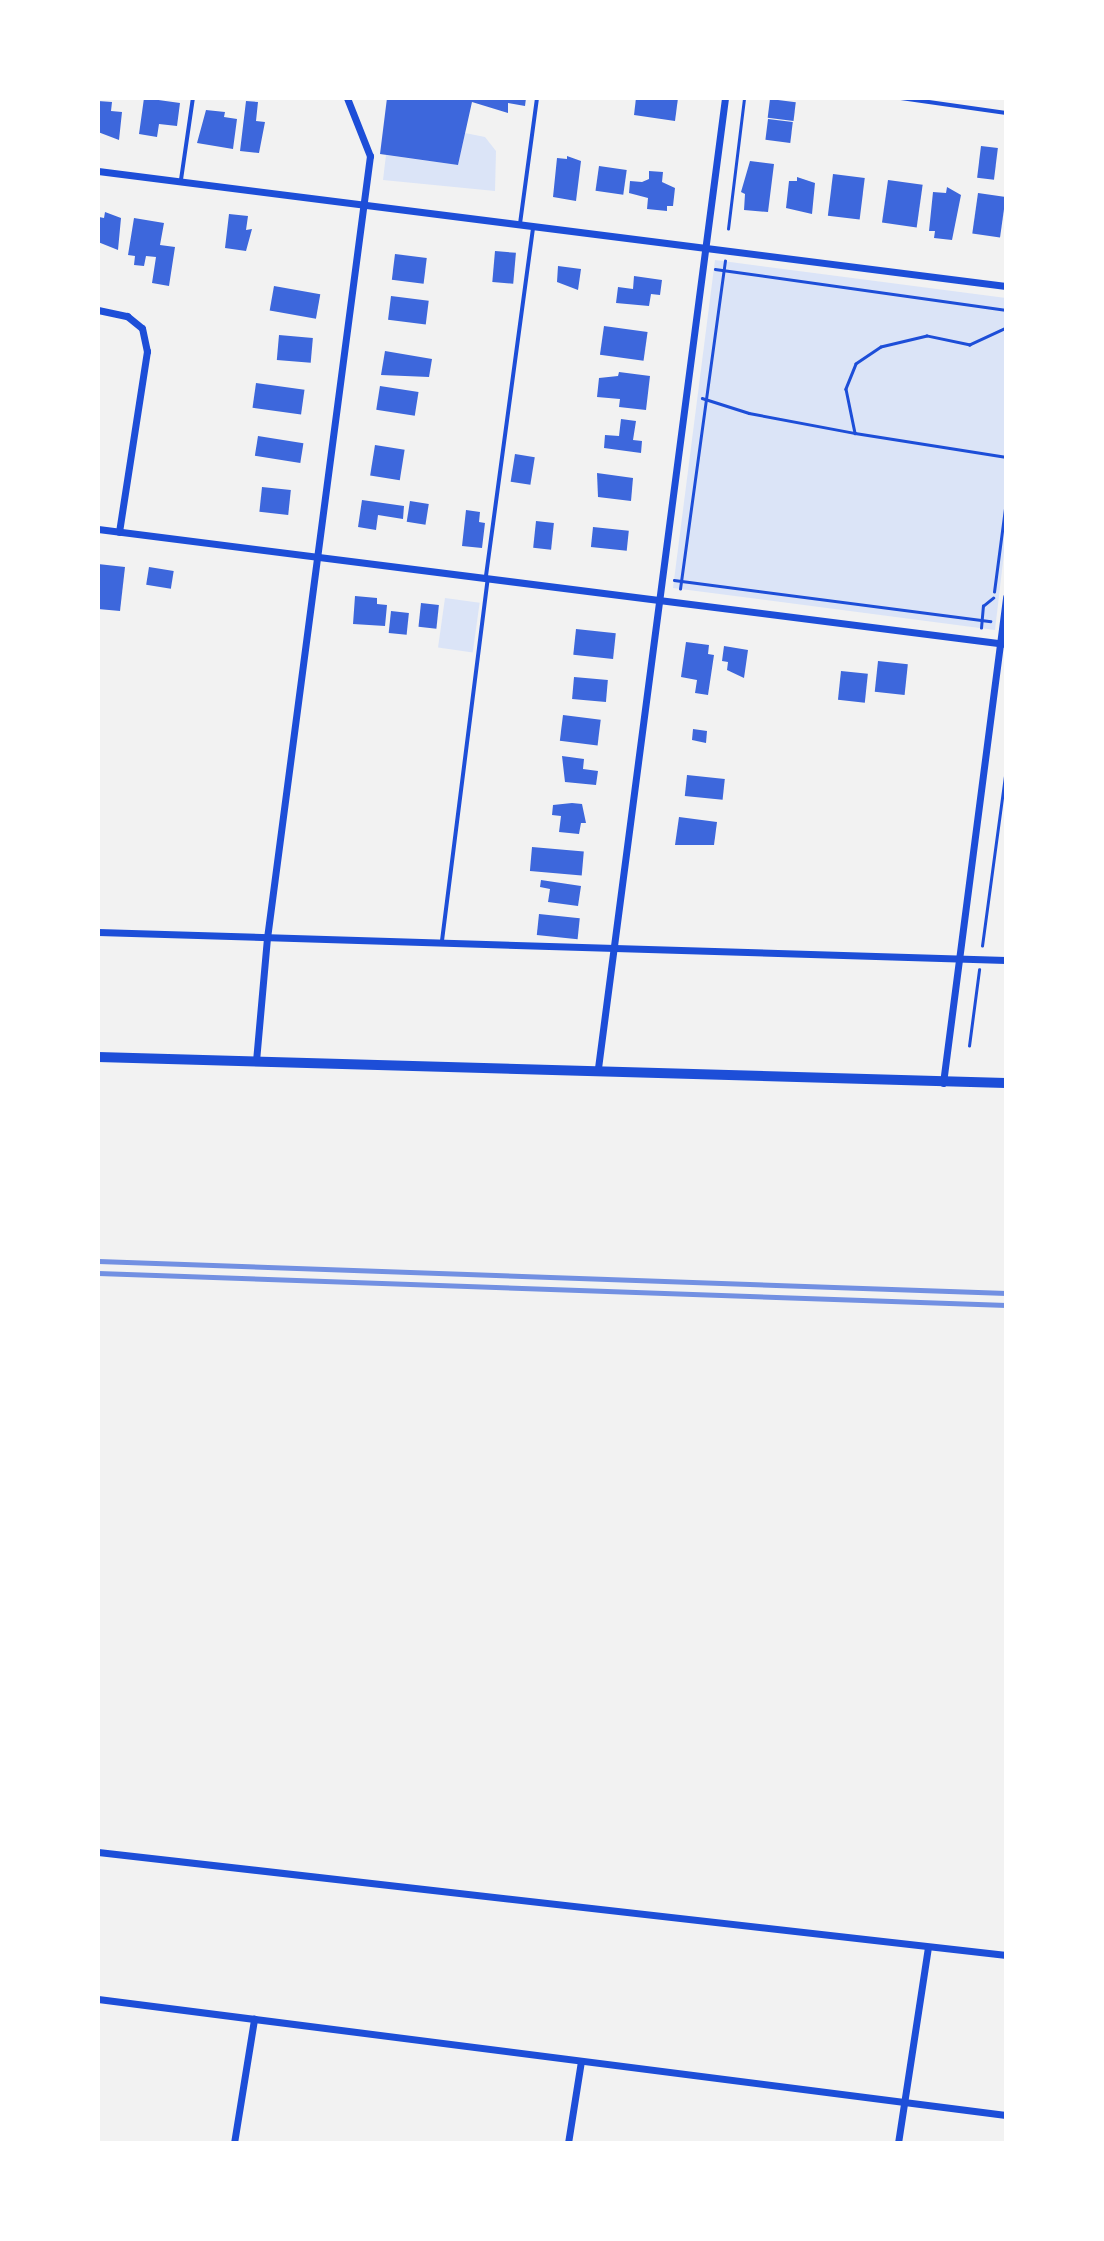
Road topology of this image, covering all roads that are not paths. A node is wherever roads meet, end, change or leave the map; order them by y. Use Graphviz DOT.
graph roads {
  1 [pos="192,98"];
  2 [pos="347,98"];
  3 [pos="537,98"];
  4 [pos="725,98"];
  5 [pos="901,98"];
  6 [pos="1006,113"];
  7 [pos="98,171"];
  8 [pos="181,182"];
  9 [pos="365,205"];
  10 [pos="520,226"];
  11 [pos="533,228"];
  12 [pos="703,251"];
  13 [pos="1006,286"];
  14 [pos="98,310"];
  15 [pos="98,529"];
  16 [pos="119,532"];
  17 [pos="317,557"];
  18 [pos="487,578"];
  19 [pos="1006,597"];
  20 [pos="658,600"];
  21 [pos="1003,643"];
  22 [pos="98,932"];
  23 [pos="267,938"];
  24 [pos="442,944"];
  25 [pos="613,949"];
  26 [pos="959,958"];
  27 [pos="1006,960"];
  28 [pos="98,1057"];
  29 [pos="256,1061"];
  30 [pos="598,1068"];
  31 [pos="943,1083"];
  32 [pos="1006,1083"];
  33 [pos="98,1852"];
  34 [pos="928,1948"];
  35 [pos="1006,1955"];
  36 [pos="98,1999"];
  37 [pos="254,2020"];
  38 [pos="582,2061"];
  39 [pos="905,2102"];
  40 [pos="1006,2115"];
  41 [pos="234,2143"];
  42 [pos="568,2143"];
  43 [pos="898,2143"];
  1 -- 8 [label="lane"];
  2 -- 9 [label="street"];
  3 -- 10 [label="lane"];
  4 -- 12 [label="street"];
  5 -- 6 [label="lane"];
  7 -- 8 [label="street"];
  8 -- 9 [label="street"];
  9 -- 10 [label="street"];
  9 -- 17 [label="street"];
  10 -- 11 [label="street"];
  11 -- 12 [label="street"];
  11 -- 18 [label="lane"];
  12 -- 13 [label="street"];
  12 -- 20 [label="street"];
  14 -- 16 [label="street"];
  15 -- 16 [label="street"];
  16 -- 17 [label="street"];
  17 -- 18 [label="street"];
  17 -- 23 [label="street"];
  18 -- 20 [label="street"];
  18 -- 24 [label="lane"];
  19 -- 21 [label="street"];
  20 -- 21 [label="street"];
  20 -- 25 [label="street"];
  21 -- 26 [label="street"];
  22 -- 23 [label="street"];
  23 -- 24 [label="street"];
  23 -- 29 [label="street"];
  24 -- 25 [label="street"];
  25 -- 26 [label="street"];
  25 -- 30 [label="street"];
  26 -- 27 [label="street"];
  26 -- 31 [label="street"];
  28 -- 29 [label="street"];
  29 -- 30 [label="street"];
  30 -- 31 [label="street"];
  31 -- 32 [label="street"];
  33 -- 34 [label="street"];
  34 -- 35 [label="street"];
  34 -- 39 [label="street"];
  36 -- 37 [label="street"];
  37 -- 38 [label="street"];
  37 -- 41 [label="street"];
  38 -- 39 [label="street"];
  38 -- 42 [label="street"];
  39 -- 40 [label="street"];
  39 -- 43 [label="street"];
}
